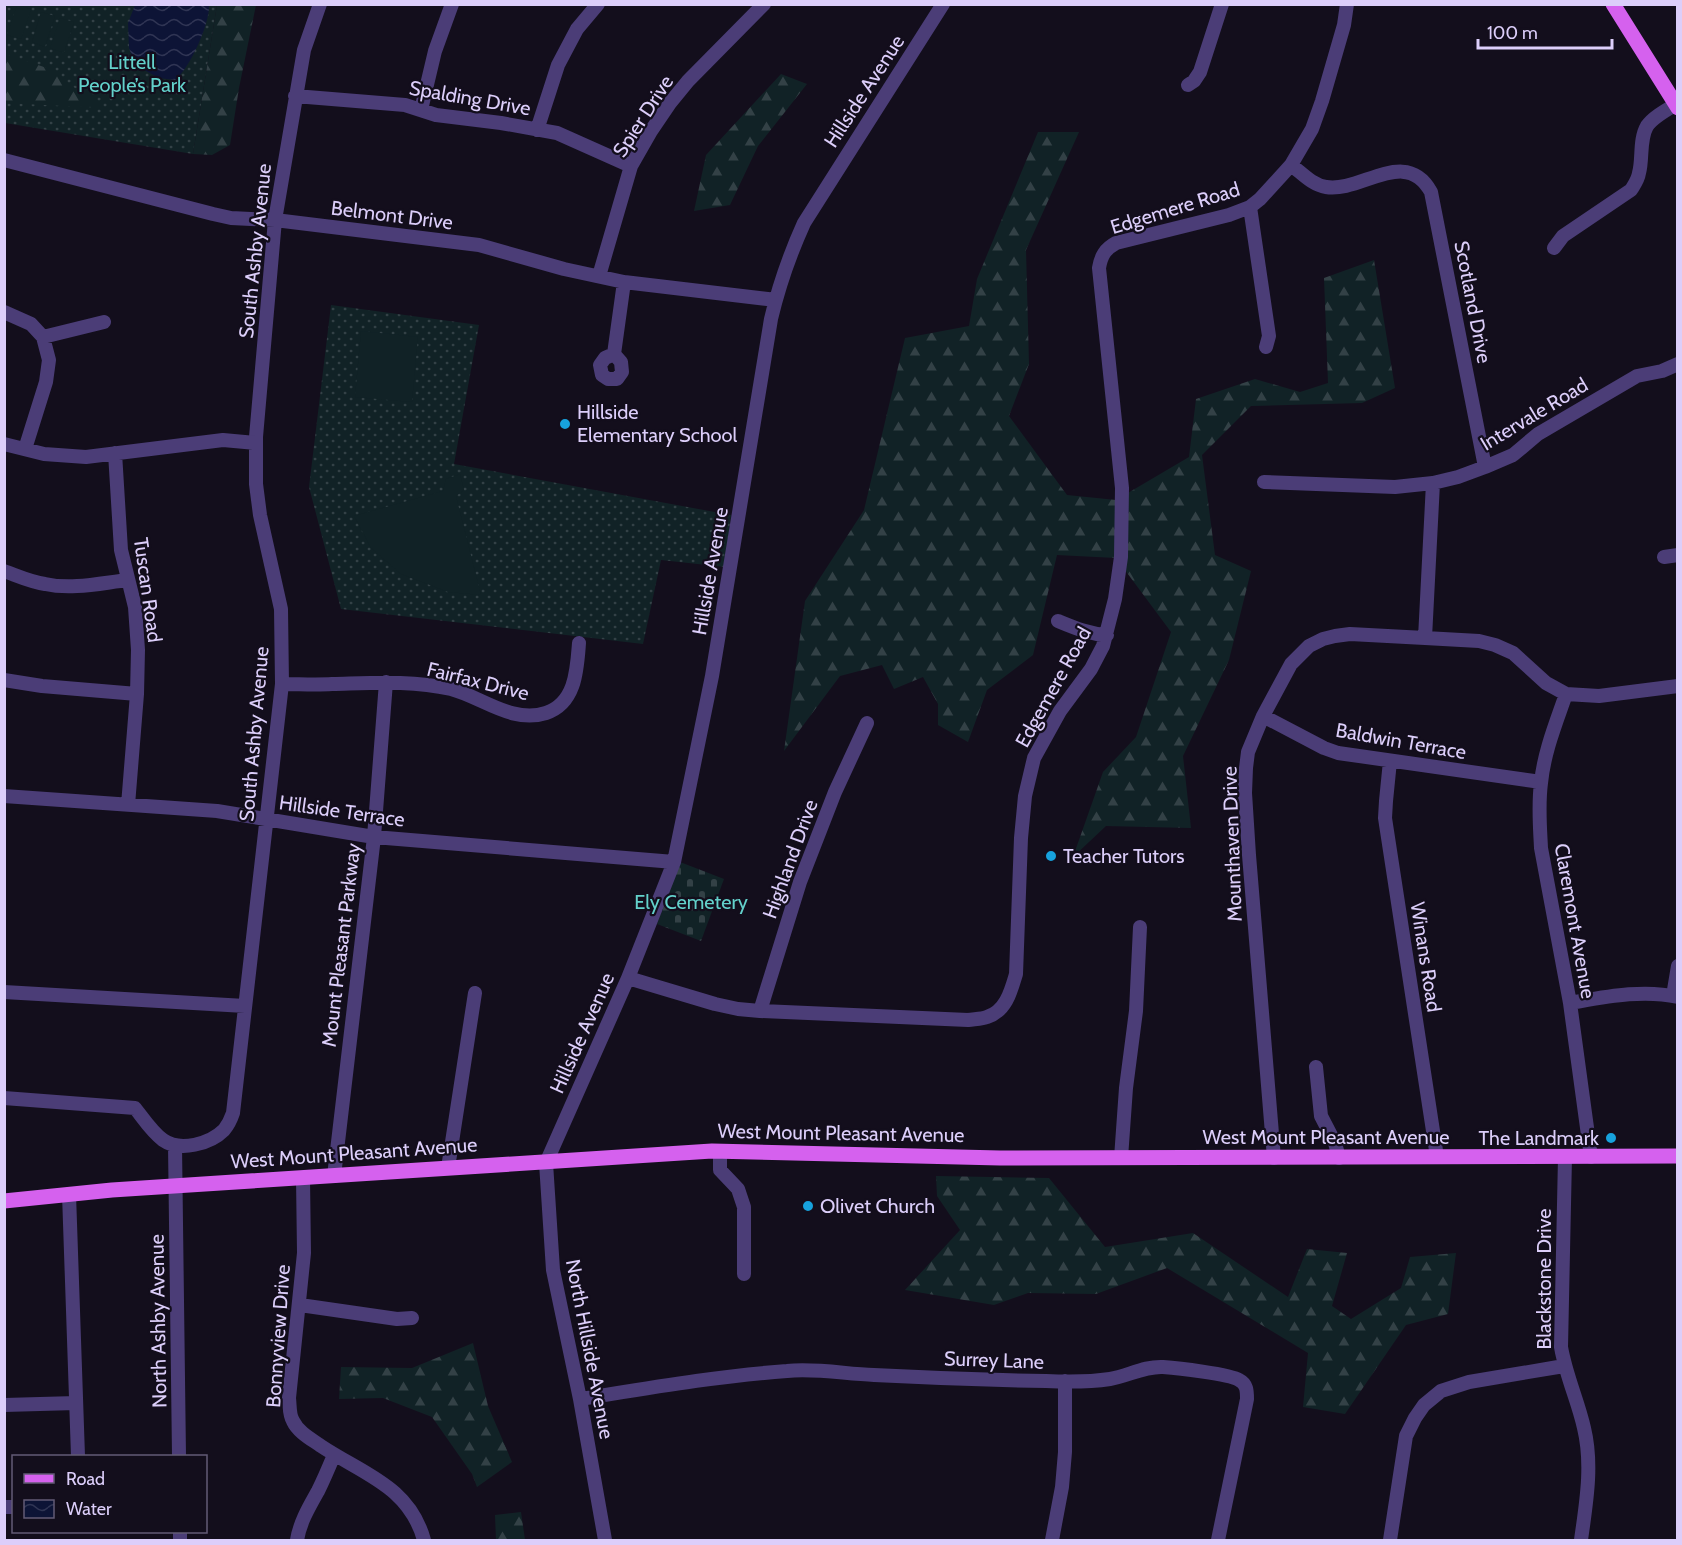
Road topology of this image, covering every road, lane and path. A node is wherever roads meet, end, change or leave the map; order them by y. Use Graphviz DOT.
graph roads {
  1 [pos="320,4"];
  2 [pos="452,4"];
  3 [pos="598,4"];
  4 [pos="764,4"];
  5 [pos="943,4"];
  6 [pos="1222,4"];
  7 [pos="1347,4"];
  8 [pos="1613,4"];
  9 [pos="1188,85"];
  10 [pos="295,96"];
  11 [pos="1677,105"];
  12 [pos="421,110"];
  13 [pos="537,130"];
  14 [pos="4,160"];
  15 [pos="1291,165"];
  16 [pos="631,166"];
  17 [pos="1250,207"];
  18 [pos="275,220"];
  19 [pos="1554,248"];
  20 [pos="599,276"];
  21 [pos="624,282"];
  22 [pos="776,300"];
  23 [pos="4,312"];
  24 [pos="104,322"];
  25 [pos="43,337"];
  26 [pos="1266,347"];
  27 [pos="614,354"];
  28 [pos="1677,364"];
  29 [pos="256,443"];
  30 [pos="4,444"];
  31 [pos="25,449"];
  32 [pos="116,453"];
  33 [pos="1485,467"];
  34 [pos="1264,482"];
  35 [pos="1434,483"];
  36 [pos="4,571"];
  37 [pos="128,580"];
  38 [pos="1058,621"];
  39 [pos="1107,635"];
  40 [pos="1425,638"];
  41 [pos="579,643"];
  42 [pos="4,680"];
  43 [pos="386,682"];
  44 [pos="282,684"];
  45 [pos="1677,686"];
  46 [pos="137,694"];
  47 [pos="1566,694"];
  48 [pos="1263,716"];
  49 [pos="867,723"];
  50 [pos="1390,761"];
  51 [pos="1541,782"];
  52 [pos="4,796"];
  53 [pos="128,805"];
  54 [pos="266,819"];
  55 [pos="374,837"];
  56 [pos="674,862"];
  57 [pos="1140,927"];
  58 [pos="1677,966"];
  59 [pos="628,978"];
  60 [pos="4,992"];
  61 [pos="475,993"];
  62 [pos="1675,997"];
  63 [pos="1570,1004"];
  64 [pos="245,1006"];
  65 [pos="760,1011"];
  66 [pos="1316,1067"];
  67 [pos="4,1098"];
  68 [pos="175,1145"];
  69 [pos="720,1151"];
  70 [pos="1677,1156"];
  71 [pos="1437,1157"];
  72 [pos="1565,1157"];
  73 [pos="1591,1157"];
  74 [pos="1121,1158"];
  75 [pos="1274,1158"];
  76 [pos="1339,1158"];
  77 [pos="546,1163"];
  78 [pos="448,1168"];
  79 [pos="334,1176"];
  80 [pos="303,1178"];
  81 [pos="177,1186"];
  82 [pos="69,1194"];
  83 [pos="4,1201"];
  84 [pos="744,1274"];
  85 [pos="300,1305"];
  86 [pos="412,1318"];
  87 [pos="1564,1366"];
  88 [pos="1065,1381"];
  89 [pos="580,1399"];
  90 [pos="76,1403"];
  91 [pos="4,1405"];
  92 [pos="78,1455"];
  93 [pos="179,1455"];
  94 [pos="334,1455"];
  95 [pos="297,1540"];
  96 [pos="424,1540"];
  97 [pos="604,1540"];
  98 [pos="1052,1540"];
  99 [pos="1218,1540"];
  100 [pos="1390,1540"];
  101 [pos="1581,1540"];
  1 -- 10 [label="street, South Ashby Avenue"];
  2 -- 12 [label="street"];
  3 -- 13 [label="street"];
  4 -- 16 [label="street, Spier Drive"];
  5 -- 22 [label="street, Hillside Avenue"];
  6 -- 9 [label="street"];
  7 -- 15 [label="street, Edgemere Road"];
  8 -- 11 [label="main road"];
  10 -- 12 [label="street, Spalding Drive"];
  10 -- 18 [label="street, South Ashby Avenue"];
  11 -- 19 [label="street"];
  12 -- 13 [label="street, Spalding Drive"];
  13 -- 16 [label="street, Spalding Drive"];
  14 -- 18 [label="street, Belmont Drive"];
  15 -- 17 [label="street, Edgemere Road"];
  15 -- 33 [label="street, Scotland Drive"];
  16 -- 20 [label="street, Spier Drive"];
  17 -- 26 [label="street"];
  17 -- 39 [label="street, Edgemere Road"];
  18 -- 20 [label="street, Belmont Drive"];
  18 -- 29 [label="street, South Ashby Avenue"];
  20 -- 21 [label="street, Belmont Drive"];
  21 -- 22 [label="street, Belmont Drive"];
  21 -- 27 [label="street"];
  22 -- 56 [label="street, Hillside Avenue"];
  23 -- 25 [label="street"];
  24 -- 25 [label="street"];
  25 -- 31 [label="street"];
  28 -- 33 [label="street, Intervale Road"];
  29 -- 32 [label="street"];
  29 -- 44 [label="street, South Ashby Avenue"];
  30 -- 31 [label="street"];
  31 -- 32 [label="street"];
  32 -- 37 [label="street, Tuscan Road"];
  33 -- 35 [label="street, Intervale Road"];
  34 -- 35 [label="street, Intervale Road"];
  35 -- 40 [label="street"];
  36 -- 37 [label="street"];
  37 -- 46 [label="street, Tuscan Road"];
  38 -- 39 [label="street"];
  39 -- 65 [label="street, Edgemere Road"];
  40 -- 47 [label="street, Mounthaven Drive"];
  40 -- 48 [label="street, Mounthaven Drive"];
  41 -- 43 [label="street, Fairfax Drive"];
  42 -- 46 [label="street"];
  43 -- 44 [label="street, Fairfax Drive"];
  43 -- 55 [label="street, Mount Pleasant Parkway"];
  44 -- 54 [label="street, South Ashby Avenue"];
  45 -- 47 [label="street, Mounthaven Drive"];
  46 -- 53 [label="street, Tuscan Road"];
  47 -- 51 [label="street, Claremont Avenue"];
  48 -- 50 [label="street, Baldwin Terrace"];
  48 -- 75 [label="street, Mounthaven Drive"];
  49 -- 65 [label="street, Highland Drive"];
  50 -- 51 [label="street, Baldwin Terrace"];
  50 -- 71 [label="street, Winans Road"];
  51 -- 63 [label="street, Claremont Avenue"];
  52 -- 53 [label="street, Hillside Terrace"];
  53 -- 54 [label="street, Hillside Terrace"];
  54 -- 55 [label="street, Hillside Terrace"];
  54 -- 64 [label="street, South Ashby Avenue"];
  55 -- 56 [label="street, Hillside Terrace"];
  55 -- 79 [label="street, Mount Pleasant Parkway"];
  56 -- 59 [label="street, Hillside Avenue"];
  57 -- 74 [label="street"];
  58 -- 62 [label="street"];
  59 -- 65 [label="street, Edgemere Road"];
  59 -- 77 [label="street, Hillside Avenue"];
  60 -- 64 [label="street"];
  61 -- 78 [label="street"];
  62 -- 63 [label="street"];
  63 -- 73 [label="street, Claremont Avenue"];
  64 -- 68 [label="street, South Ashby Avenue"];
  66 -- 76 [label="street"];
  67 -- 68 [label="street"];
  68 -- 81 [label="street, North Ashby Avenue"];
  69 -- 74 [label="main road, West Mount Pleasant Avenue"];
  69 -- 77 [label="main road, West Mount Pleasant Avenue"];
  69 -- 84 [label="street"];
  70 -- 73 [label="main road, West Mount Pleasant Avenue"];
  71 -- 72 [label="main road, West Mount Pleasant Avenue"];
  71 -- 76 [label="main road, West Mount Pleasant Avenue"];
  72 -- 73 [label="main road, West Mount Pleasant Avenue"];
  72 -- 87 [label="street, Blackstone Drive"];
  74 -- 75 [label="main road, West Mount Pleasant Avenue"];
  75 -- 76 [label="main road, West Mount Pleasant Avenue"];
  77 -- 78 [label="main road, West Mount Pleasant Avenue"];
  77 -- 89 [label="street, North Hillside Avenue"];
  78 -- 79 [label="main road, West Mount Pleasant Avenue"];
  79 -- 80 [label="main road, West Mount Pleasant Avenue"];
  80 -- 81 [label="main road, West Mount Pleasant Avenue"];
  80 -- 85 [label="street, Bonnyview Drive"];
  81 -- 82 [label="main road, West Mount Pleasant Avenue"];
  81 -- 93 [label="street, North Ashby Avenue"];
  82 -- 83 [label="main road, West Mount Pleasant Avenue"];
  82 -- 90 [label="street"];
  85 -- 86 [label="street"];
  85 -- 94 [label="street, Bonnyview Drive"];
  87 -- 100 [label="street"];
  87 -- 101 [label="street, Blackstone Drive"];
  88 -- 89 [label="street, Surrey Lane"];
  88 -- 98 [label="street"];
  88 -- 99 [label="street, Surrey Lane"];
  89 -- 97 [label="street, North Hillside Avenue"];
  90 -- 91 [label="street"];
  90 -- 92 [label="street"];
  94 -- 95 [label="street"];
  94 -- 96 [label="street, Bonnyview Drive"];
}
